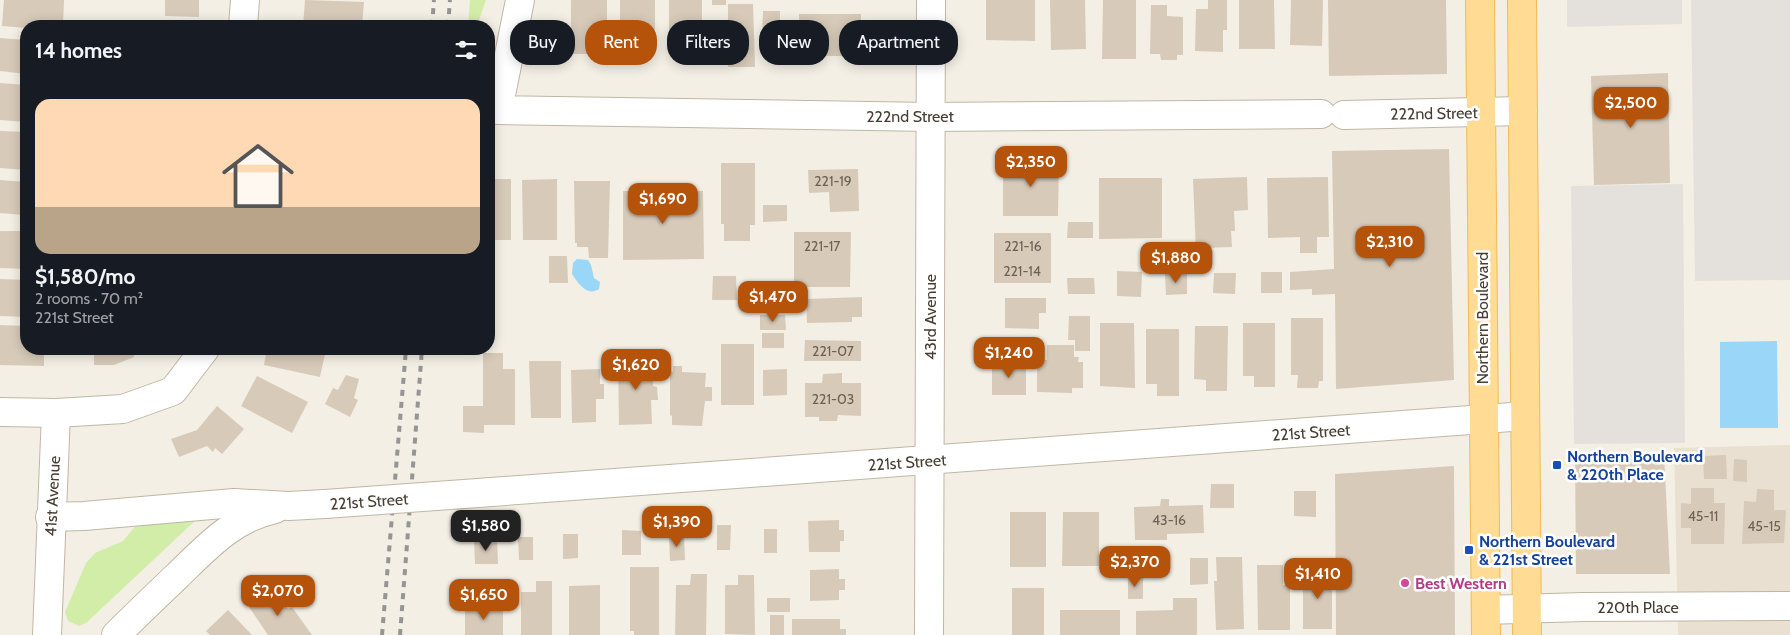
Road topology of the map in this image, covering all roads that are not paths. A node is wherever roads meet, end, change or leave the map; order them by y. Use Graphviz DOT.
graph roads {
  1 [pos="245,0"];
  2 [pos="520,0"];
  3 [pos="931,0"];
  4 [pos="1480,0"];
  5 [pos="1522,0"];
  6 [pos="243,20"];
  7 [pos="1523,110"];
  8 [pos="1481,112"];
  9 [pos="930,117"];
  10 [pos="201,355"];
  11 [pos="0,412"];
  12 [pos="56,413"];
  13 [pos="1525,416"];
  14 [pos="1483,420"];
  15 [pos="929,461"];
  16 [pos="289,506"];
  17 [pos="50,517"];
  18 [pos="1790,606"];
  19 [pos="1486,622"];
  20 [pos="1527,622"];
  21 [pos="47,635"];
  22 [pos="116,635"];
  23 [pos="929,635"];
  1 -- 6 [label="street"];
  2 -- 9 [label="street, 222nd Street"];
  3 -- 9 [label="street, 43rd Avenue"];
  4 -- 8 [label="main road, Northern Boulevard"];
  5 -- 7 [label="main road"];
  7 -- 8 [label="street, 222nd Street"];
  7 -- 13 [label="main road"];
  8 -- 9 [label="street, 222nd Street"];
  8 -- 14 [label="main road, Northern Boulevard"];
  9 -- 15 [label="street, 43rd Avenue"];
  10 -- 12 [label="street"];
  11 -- 12 [label="street"];
  12 -- 17 [label="street, 41st Avenue"];
  13 -- 14 [label="street, 221st Street"];
  13 -- 20 [label="main road"];
  14 -- 15 [label="street, 221st Street"];
  14 -- 19 [label="main road, Northern Boulevard"];
  15 -- 16 [label="street, 221st Street, bridge"];
  15 -- 23 [label="street, 43rd Avenue"];
  16 -- 17 [label="street, 221st Street"];
  16 -- 22 [label="street, 221st Street"];
  17 -- 21 [label="street, 41st Avenue"];
  18 -- 20 [label="street, 220th Place"];
  19 -- 20 [label="street, 220th Place"];
}
